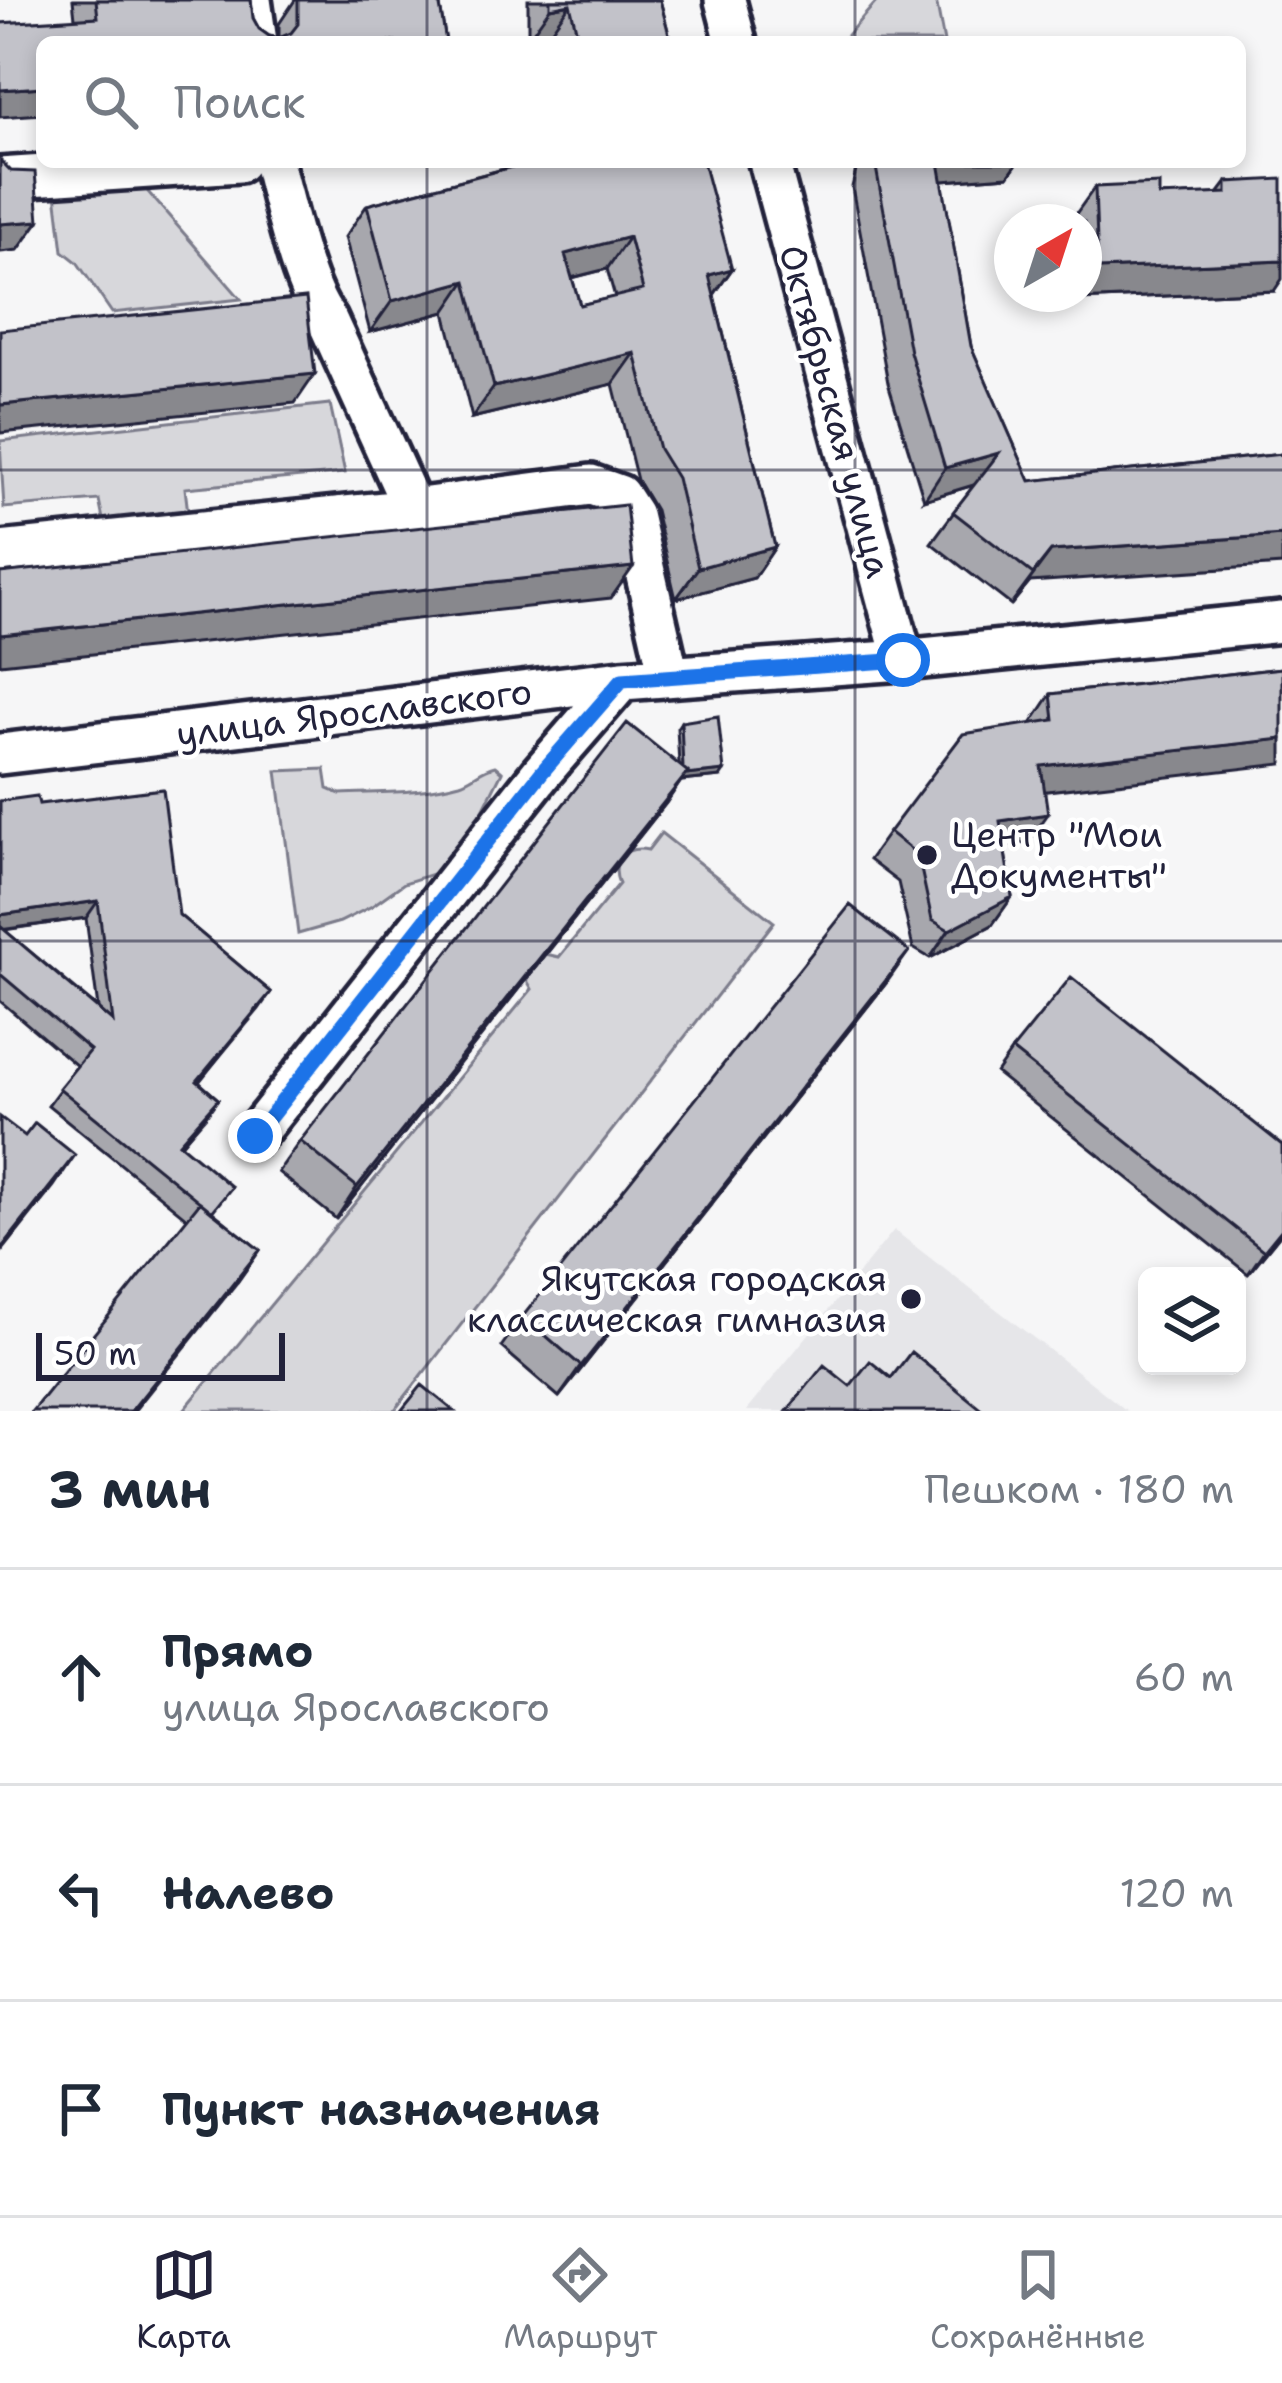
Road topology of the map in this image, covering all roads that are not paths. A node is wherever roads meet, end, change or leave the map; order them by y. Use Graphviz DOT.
graph roads {
  1 [pos="251,0"];
  2 [pos="725,0"];
  3 [pos="256,36"];
  4 [pos="734,36"];
  5 [pos="149,168"];
  6 [pos="275,168"];
  7 [pos="771,168"];
  8 [pos="0,178"];
  9 [pos="413,508"];
  10 [pos="0,552"];
  11 [pos="1282,622"];
  12 [pos="903,660"];
  13 [pos="670,676"];
  14 [pos="622,680"];
  15 [pos="0,754"];
  16 [pos="255,1136"];
  1 -- 3 [label="street"];
  2 -- 4 [label="street"];
  5 -- 8 [label="street"];
  6 -- 9 [label="street"];
  7 -- 12 [label="street, Октябрьская улица"];
  9 -- 10 [label="street"];
  9 -- 13 [label="street"];
  11 -- 12 [label="street, улица Ярославского"];
  12 -- 13 [label="street, улица Ярославского"];
  13 -- 14 [label="street, улица Ярославского"];
  14 -- 15 [label="street, улица Ярославского"];
  14 -- 16 [label="street"];
}
